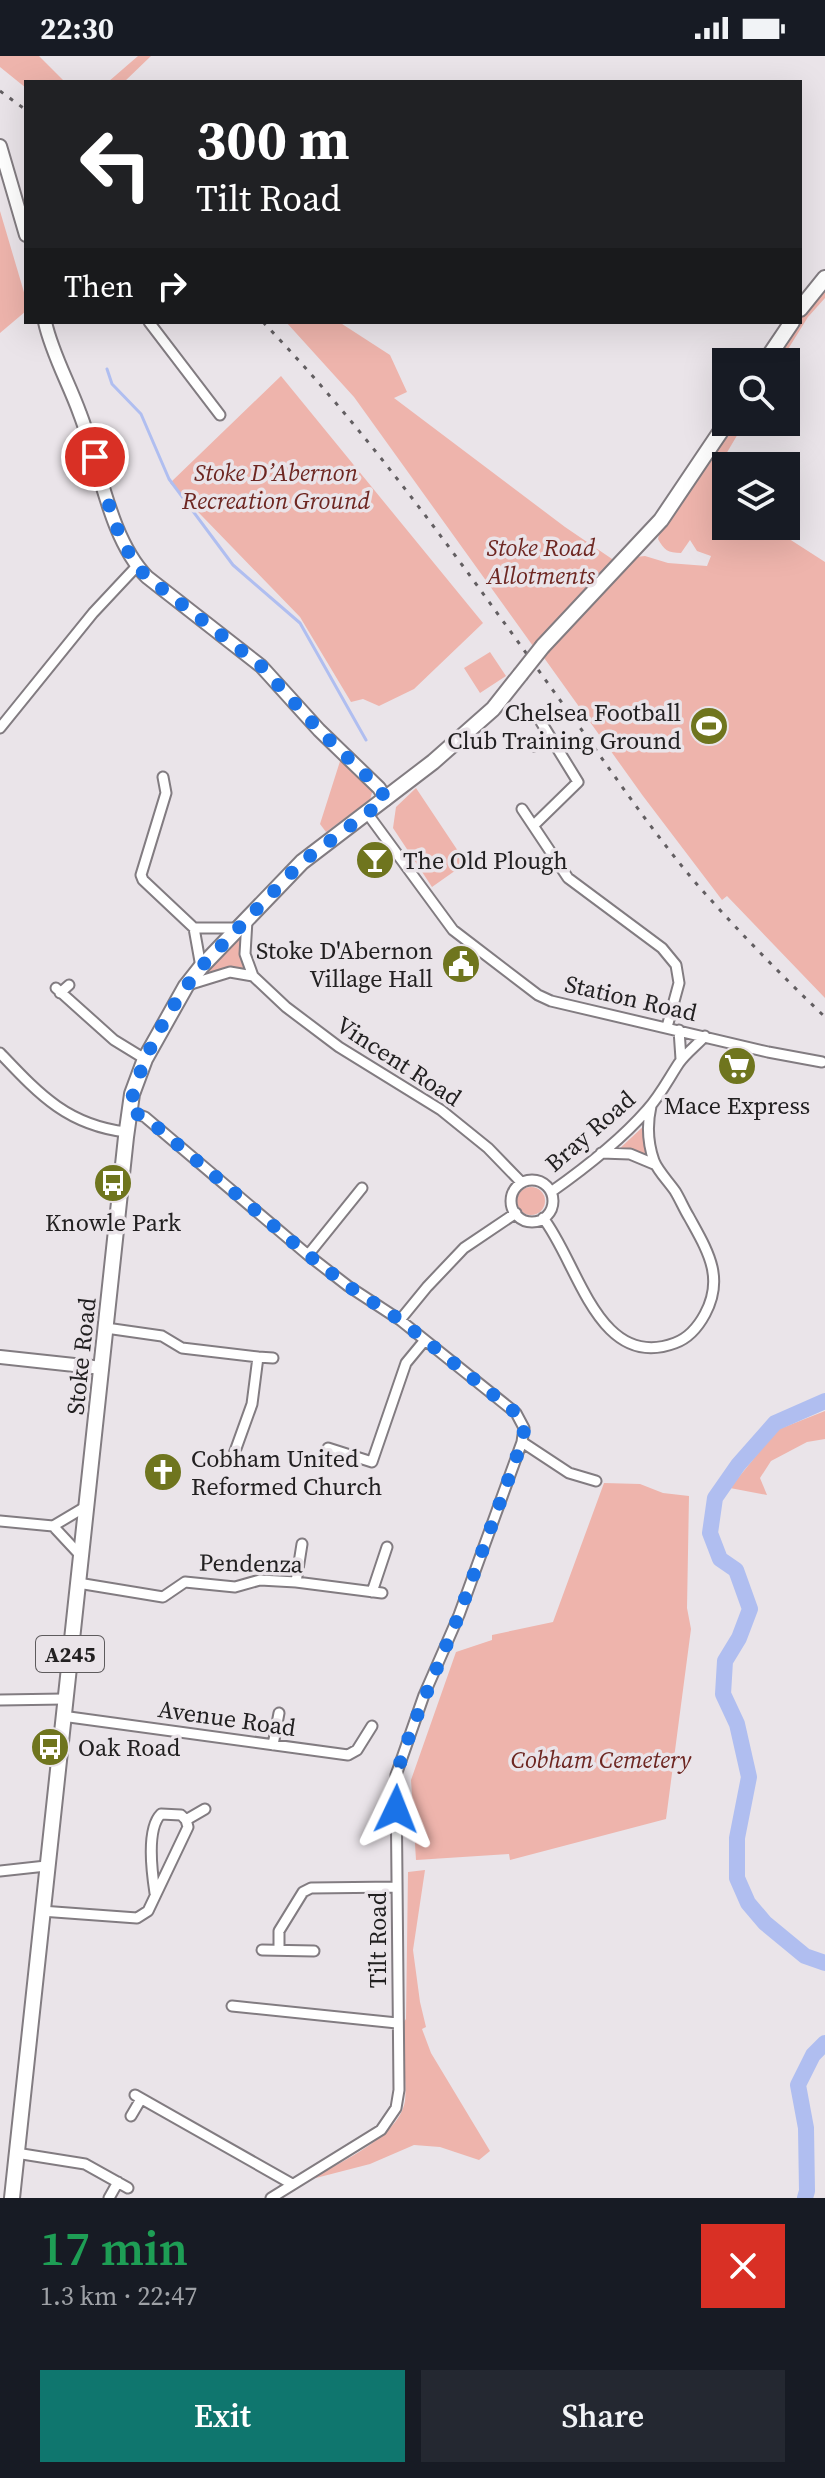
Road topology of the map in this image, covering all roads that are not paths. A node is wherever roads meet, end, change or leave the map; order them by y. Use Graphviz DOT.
graph roads {
  1 [pos="0,146"];
  2 [pos="24,227"];
  3 [pos="825,278"];
  4 [pos="802,307"];
  5 [pos="46,324"];
  6 [pos="151,324"];
  7 [pos="791,324"];
  8 [pos="774,348"];
  9 [pos="220,415"];
  10 [pos="718,436"];
  11 [pos="137,566"];
  12 [pos="541,722"];
  13 [pos="0,728"];
  14 [pos="549,737"];
  15 [pos="534,746"];
  16 [pos="163,777"];
  17 [pos="386,799"];
  18 [pos="522,809"];
  19 [pos="367,813"];
  20 [pos="534,825"];
  21 [pos="247,917"];
  22 [pos="194,928"];
  23 [pos="236,928"];
  24 [pos="201,967"];
  25 [pos="253,976"];
  26 [pos="69,985"];
  27 [pos="186,986"];
  28 [pos="667,1027"];
  29 [pos="679,1030"];
  30 [pos="705,1036"];
  31 [pos="0,1053"];
  32 [pos="145,1059"];
  33 [pos="681,1059"];
  34 [pos="822,1062"];
  35 [pos="651,1106"];
  36 [pos="129,1111"];
  37 [pos="126,1132"];
  38 [pos="601,1153"];
  39 [pos="654,1164"];
  40 [pos="521,1182"];
  41 [pos="362,1188"];
  42 [pos="551,1192"];
  43 [pos="516,1213"];
  44 [pos="543,1218"];
  45 [pos="308,1255"];
  46 [pos="400,1320"];
  47 [pos="106,1328"];
  48 [pos="425,1340"];
  49 [pos="0,1357"];
  50 [pos="258,1357"];
  51 [pos="273,1358"];
  52 [pos="102,1368"];
  53 [pos="522,1442"];
  54 [pos="328,1448"];
  55 [pos="234,1454"];
  56 [pos="596,1481"];
  57 [pos="85,1507"];
  58 [pos="0,1521"];
  59 [pos="53,1526"];
  60 [pos="302,1544"];
  61 [pos="387,1547"];
  62 [pos="80,1555"];
  63 [pos="296,1582"];
  64 [pos="78,1583"];
  65 [pos="64,1699"];
  66 [pos="0,1700"];
  67 [pos="279,1713"];
  68 [pos="62,1716"];
  69 [pos="372,1726"];
  70 [pos="273,1745"];
  71 [pos="205,1809"];
  72 [pos="186,1820"];
  73 [pos="46,1866"];
  74 [pos="0,1871"];
  75 [pos="397,1887"];
  76 [pos="155,1893"];
  77 [pos="41,1911"];
  78 [pos="262,1950"];
  79 [pos="279,1950"];
  80 [pos="314,1951"];
  81 [pos="232,2006"];
  82 [pos="397,2023"];
  83 [pos="131,2116"];
  84 [pos="16,2153"];
  85 [pos="118,2182"];
  86 [pos="292,2184"];
  87 [pos="128,2188"];
  88 [pos="12,2198"];
  89 [pos="109,2198"];
  90 [pos="271,2198"];
  1 -- 2 [label="street"];
  3 -- 4 [label="main road"];
  5 -- 11 [label="street"];
  6 -- 9 [label="street"];
  7 -- 8 [label="main road"];
  10 -- 17 [label="main road, Stoke Road / A245, bridge"];
  11 -- 13 [label="street"];
  11 -- 17 [label="street"];
  12 -- 14 [label="street"];
  14 -- 15 [label="street"];
  14 -- 20 [label="street"];
  16 -- 22 [label="street"];
  17 -- 19 [label="main road, Stoke Road / A245"];
  18 -- 20 [label="street"];
  19 -- 21 [label="main road, Stoke Road / A245"];
  19 -- 28 [label="street, Station Road"];
  20 -- 28 [label="street"];
  21 -- 23 [label="main road, Stoke Road / A245"];
  21 -- 25 [label="street"];
  22 -- 23 [label="street"];
  22 -- 24 [label="street"];
  23 -- 24 [label="main road, Stoke Road / A245"];
  24 -- 27 [label="main road, Stoke Road / A245"];
  25 -- 27 [label="street"];
  25 -- 40 [label="street, Vincent Road"];
  26 -- 32 [label="street"];
  27 -- 32 [label="main road, Stoke Road / A245"];
  28 -- 29 [label="street, Station Road"];
  29 -- 30 [label="street, Station Road"];
  29 -- 33 [label="street"];
  30 -- 33 [label="street, Bray Road"];
  30 -- 34 [label="street, Station Road"];
  31 -- 37 [label="street"];
  32 -- 36 [label="main road, Stoke Road / A245"];
  33 -- 35 [label="street, Bray Road"];
  35 -- 38 [label="street, Bray Road"];
  35 -- 39 [label="street"];
  36 -- 37 [label="main road, Stoke Road / A245"];
  36 -- 45 [label="street"];
  37 -- 47 [label="main road, Stoke Road / A245"];
  38 -- 39 [label="street"];
  38 -- 42 [label="street, Bray Road"];
  39 -- 44 [label="street"];
  40 -- 42 [label="street, Bray Road"];
  40 -- 43 [label="street, Bray Road"];
  41 -- 45 [label="street"];
  42 -- 44 [label="street, Bray Road"];
  43 -- 44 [label="street"];
  43 -- 46 [label="street"];
  45 -- 46 [label="street"];
  46 -- 48 [label="street"];
  47 -- 50 [label="street"];
  47 -- 52 [label="main road, Stoke Road / A245"];
  48 -- 53 [label="street"];
  48 -- 54 [label="street"];
  49 -- 52 [label="street"];
  50 -- 51 [label="street"];
  50 -- 55 [label="street"];
  52 -- 57 [label="main road, Stoke Road / A245"];
  53 -- 56 [label="street"];
  53 -- 75 [label="street, Tilt Road"];
  57 -- 59 [label="street"];
  57 -- 62 [label="main road, Stoke Road / A245"];
  58 -- 59 [label="street"];
  59 -- 62 [label="street"];
  60 -- 63 [label="street"];
  61 -- 63 [label="street, Pendenza"];
  62 -- 64 [label="main road, Stoke Road / A245"];
  63 -- 64 [label="street, Pendenza"];
  64 -- 65 [label="main road, Stoke Road / A245"];
  65 -- 66 [label="street"];
  65 -- 68 [label="main road, Stoke Road / A245"];
  67 -- 70 [label="street"];
  68 -- 70 [label="street, Avenue Road"];
  68 -- 73 [label="main road, Stoke Road / A245"];
  69 -- 70 [label="street, Avenue Road"];
  71 -- 72 [label="street"];
  72 -- 76 [label="street"];
  72 -- 76 [label="street"];
  73 -- 74 [label="street"];
  73 -- 77 [label="main road, Stoke Road / A245"];
  75 -- 79 [label="street"];
  75 -- 82 [label="street, Tilt Road"];
  76 -- 77 [label="street"];
  77 -- 84 [label="main road, Stoke Road / A245"];
  78 -- 79 [label="street"];
  79 -- 80 [label="street"];
  81 -- 82 [label="street"];
  82 -- 86 [label="street, Tilt Road"];
  83 -- 86 [label="street"];
  84 -- 85 [label="street"];
  84 -- 88 [label="main road, Stoke Road / A245"];
  85 -- 87 [label="street"];
  85 -- 89 [label="street"];
  86 -- 90 [label="street, Tilt Road"];
}
